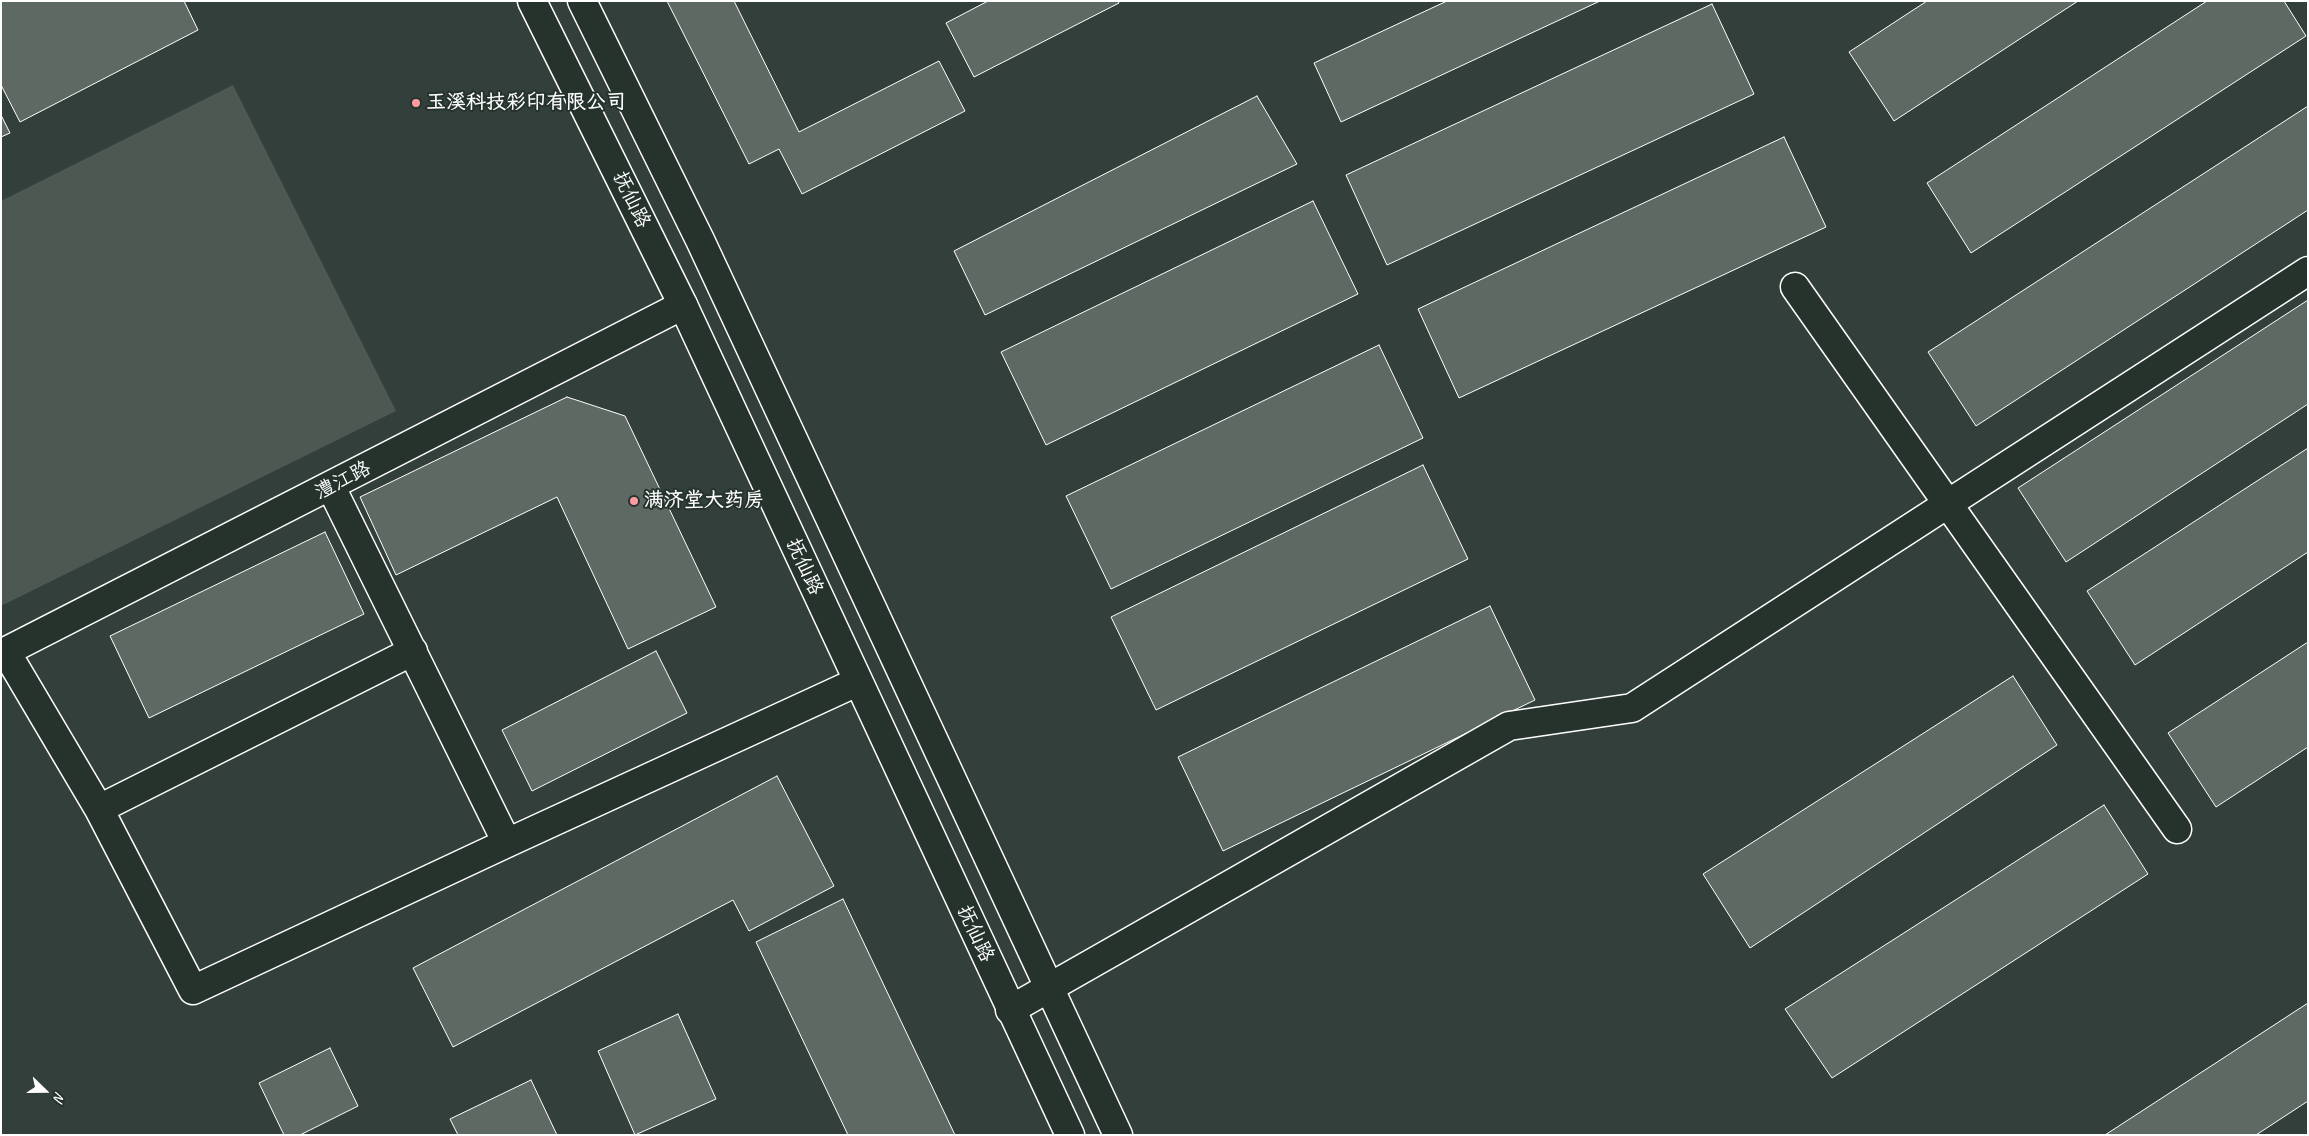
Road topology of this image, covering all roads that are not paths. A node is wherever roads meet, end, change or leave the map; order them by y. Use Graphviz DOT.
graph roads {
  1 [pos="532,1"];
  2 [pos="582,1"];
  3 [pos="2308,271"];
  4 [pos="1795,287"];
  5 [pos="683,305"];
  6 [pos="331,487"];
  7 [pos="1948,504"];
  8 [pos="413,651"];
  9 [pos="4,653"];
  10 [pos="857,682"];
  11 [pos="99,810"];
  12 [pos="2177,829"];
  13 [pos="507,842"];
  14 [pos="1048,988"];
  15 [pos="1010,1010"];
  16 [pos="1070,1135"];
  17 [pos="1118,1135"];
  1 -- 5 [label="street, 抚仙路"];
  2 -- 14 [label="street"];
  3 -- 7 [label="street"];
  4 -- 7 [label="street"];
  5 -- 6 [label="street, 澧江路"];
  5 -- 10 [label="street, 抚仙路"];
  6 -- 8 [label="street"];
  6 -- 9 [label="street, 澧江路"];
  7 -- 12 [label="street"];
  7 -- 14 [label="street"];
  8 -- 11 [label="street"];
  8 -- 13 [label="street"];
  9 -- 11 [label="street"];
  10 -- 13 [label="street"];
  10 -- 15 [label="street, 抚仙路"];
  11 -- 13 [label="street"];
  14 -- 15 [label="street"];
  14 -- 17 [label="street"];
  15 -- 16 [label="street, 抚仙路"];
}
